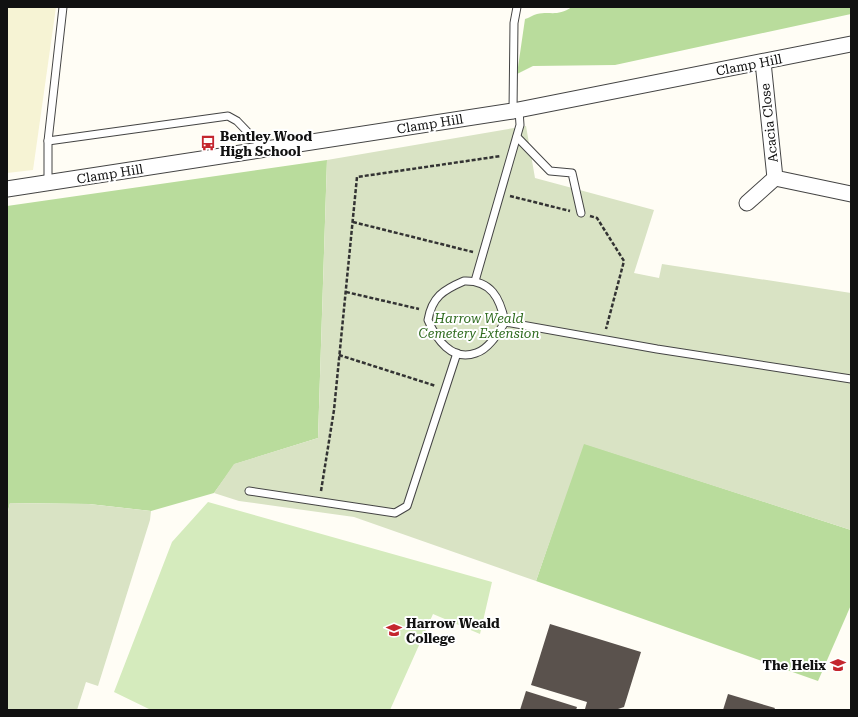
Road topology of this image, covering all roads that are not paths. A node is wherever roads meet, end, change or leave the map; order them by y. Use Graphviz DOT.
graph roads {
  1 [pos="63,7"];
  2 [pos="517,7"];
  3 [pos="851,44"];
  4 [pos="763,62"];
  5 [pos="516,111"];
  6 [pos="517,137"];
  7 [pos="48,141"];
  8 [pos="265,150"];
  9 [pos="775,178"];
  10 [pos="48,183"];
  11 [pos="7,190"];
  12 [pos="851,194"];
  13 [pos="747,203"];
  14 [pos="581,214"];
  15 [pos="475,281"];
  16 [pos="505,322"];
  17 [pos="457,353"];
  18 [pos="851,379"];
  19 [pos="249,491"];
  1 -- 7 [label="lane"];
  2 -- 5 [label="lane"];
  3 -- 4 [label="street, Clamp Hill"];
  4 -- 5 [label="street, Clamp Hill"];
  4 -- 9 [label="street, Acacia Close"];
  5 -- 6 [label="lane"];
  5 -- 8 [label="street, Clamp Hill"];
  6 -- 14 [label="lane"];
  6 -- 15 [label="lane"];
  7 -- 8 [label="lane"];
  7 -- 10 [label="lane"];
  8 -- 10 [label="street, Clamp Hill"];
  9 -- 12 [label="street, Acacia Close"];
  9 -- 13 [label="street"];
  10 -- 11 [label="street, Clamp Hill"];
  15 -- 16 [label="lane"];
  15 -- 17 [label="lane"];
  16 -- 17 [label="lane"];
  16 -- 18 [label="lane"];
  17 -- 19 [label="lane"];
}
